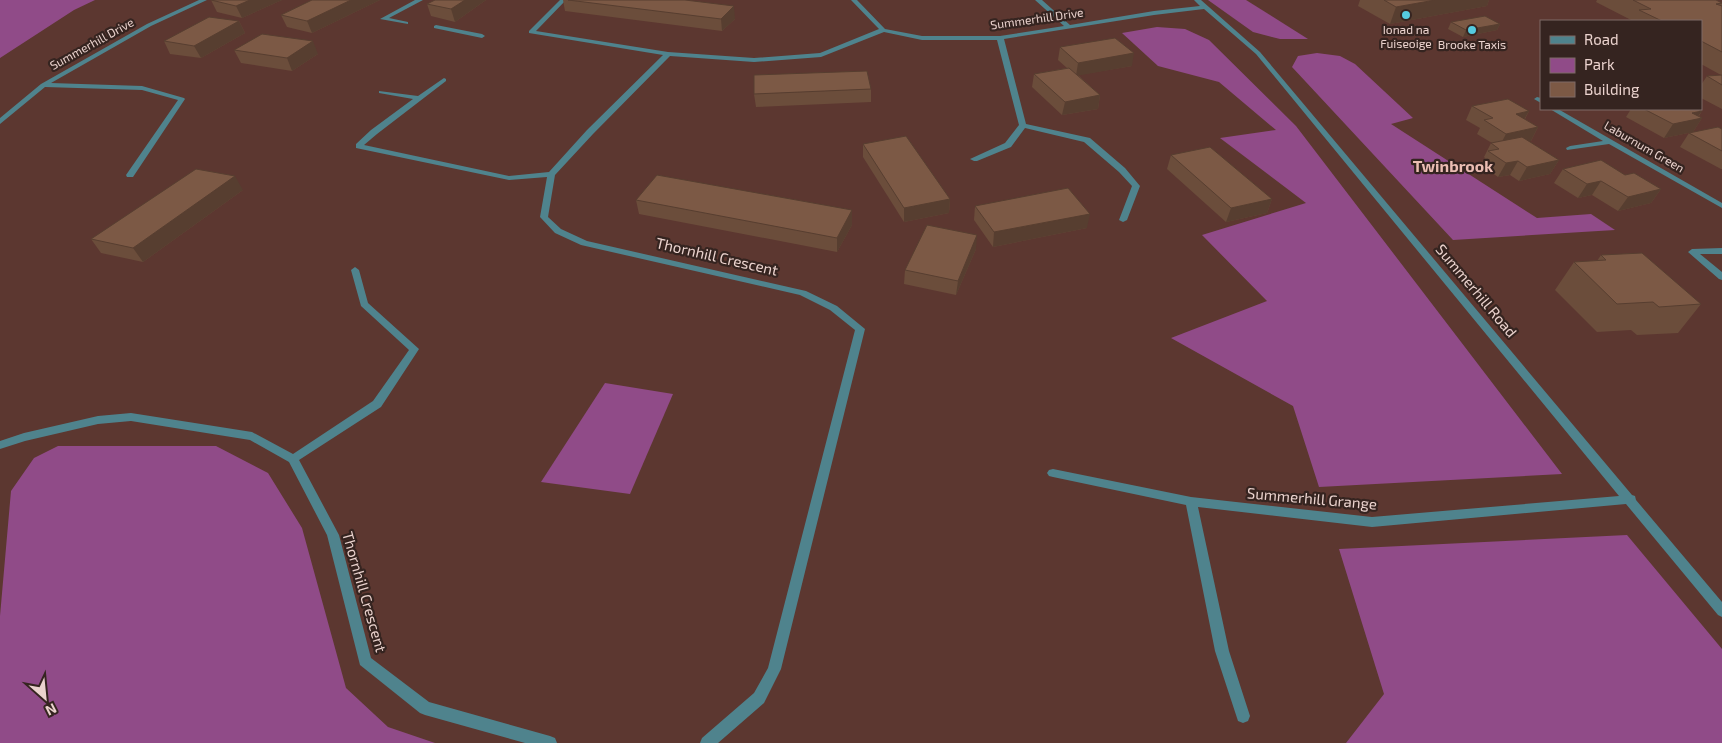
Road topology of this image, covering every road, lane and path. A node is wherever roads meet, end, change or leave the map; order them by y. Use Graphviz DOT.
graph roads {
  1 [pos="204,0"];
  2 [pos="420,0"];
  3 [pos="563,0"];
  4 [pos="854,0"];
  5 [pos="1038,0"];
  6 [pos="1197,0"];
  7 [pos="1206,7"];
  8 [pos="406,23"];
  9 [pos="436,27"];
  10 [pos="1069,27"];
  11 [pos="883,30"];
  12 [pos="482,36"];
  13 [pos="1000,38"];
  14 [pos="668,54"];
  15 [pos="444,80"];
  16 [pos="43,84"];
  17 [pos="381,92"];
  18 [pos="417,98"];
  19 [pos="1556,110"];
  20 [pos="0,122"];
  21 [pos="1023,125"];
  22 [pos="1611,142"];
  23 [pos="1570,148"];
  24 [pos="974,159"];
  25 [pos="551,174"];
  26 [pos="130,175"];
  27 [pos="1722,206"];
  28 [pos="1123,220"];
  29 [pos="1722,251"];
  30 [pos="355,270"];
  31 [pos="1722,278"];
  32 [pos="0,446"];
  33 [pos="294,459"];
  34 [pos="1053,473"];
  35 [pos="1631,499"];
  36 [pos="1191,502"];
  37 [pos="1722,611"];
  38 [pos="1243,716"];
  39 [pos="550,743"];
  40 [pos="707,743"];
  1 -- 16 [label="street, Summerhill Drive"];
  2 -- 8 [label="street"];
  3 -- 14 [label="street"];
  4 -- 11 [label="street"];
  5 -- 10 [label="street"];
  6 -- 7 [label="street, Summerhill Road"];
  7 -- 10 [label="street, Summerhill Drive"];
  7 -- 35 [label="street, Summerhill Road"];
  9 -- 12 [label="street"];
  10 -- 13 [label="street, Summerhill Drive"];
  11 -- 13 [label="street, Summerhill Drive"];
  11 -- 14 [label="street"];
  13 -- 21 [label="street"];
  14 -- 25 [label="street"];
  15 -- 18 [label="street"];
  16 -- 20 [label="street, Summerhill Drive"];
  16 -- 26 [label="street"];
  17 -- 18 [label="street"];
  18 -- 25 [label="street"];
  19 -- 22 [label="street, Laburnum Green"];
  21 -- 24 [label="street"];
  21 -- 28 [label="street"];
  22 -- 23 [label="street"];
  22 -- 27 [label="street, Laburnum Green"];
  25 -- 40 [label="street, Thornhill Crescent"];
  29 -- 31 [label="street"];
  30 -- 33 [label="street"];
  32 -- 33 [label="street"];
  33 -- 39 [label="street, Thornhill Crescent"];
  34 -- 36 [label="street, Summerhill Grange"];
  35 -- 36 [label="street, Summerhill Grange"];
  35 -- 37 [label="street, Summerhill Road"];
  36 -- 38 [label="street"];
}
